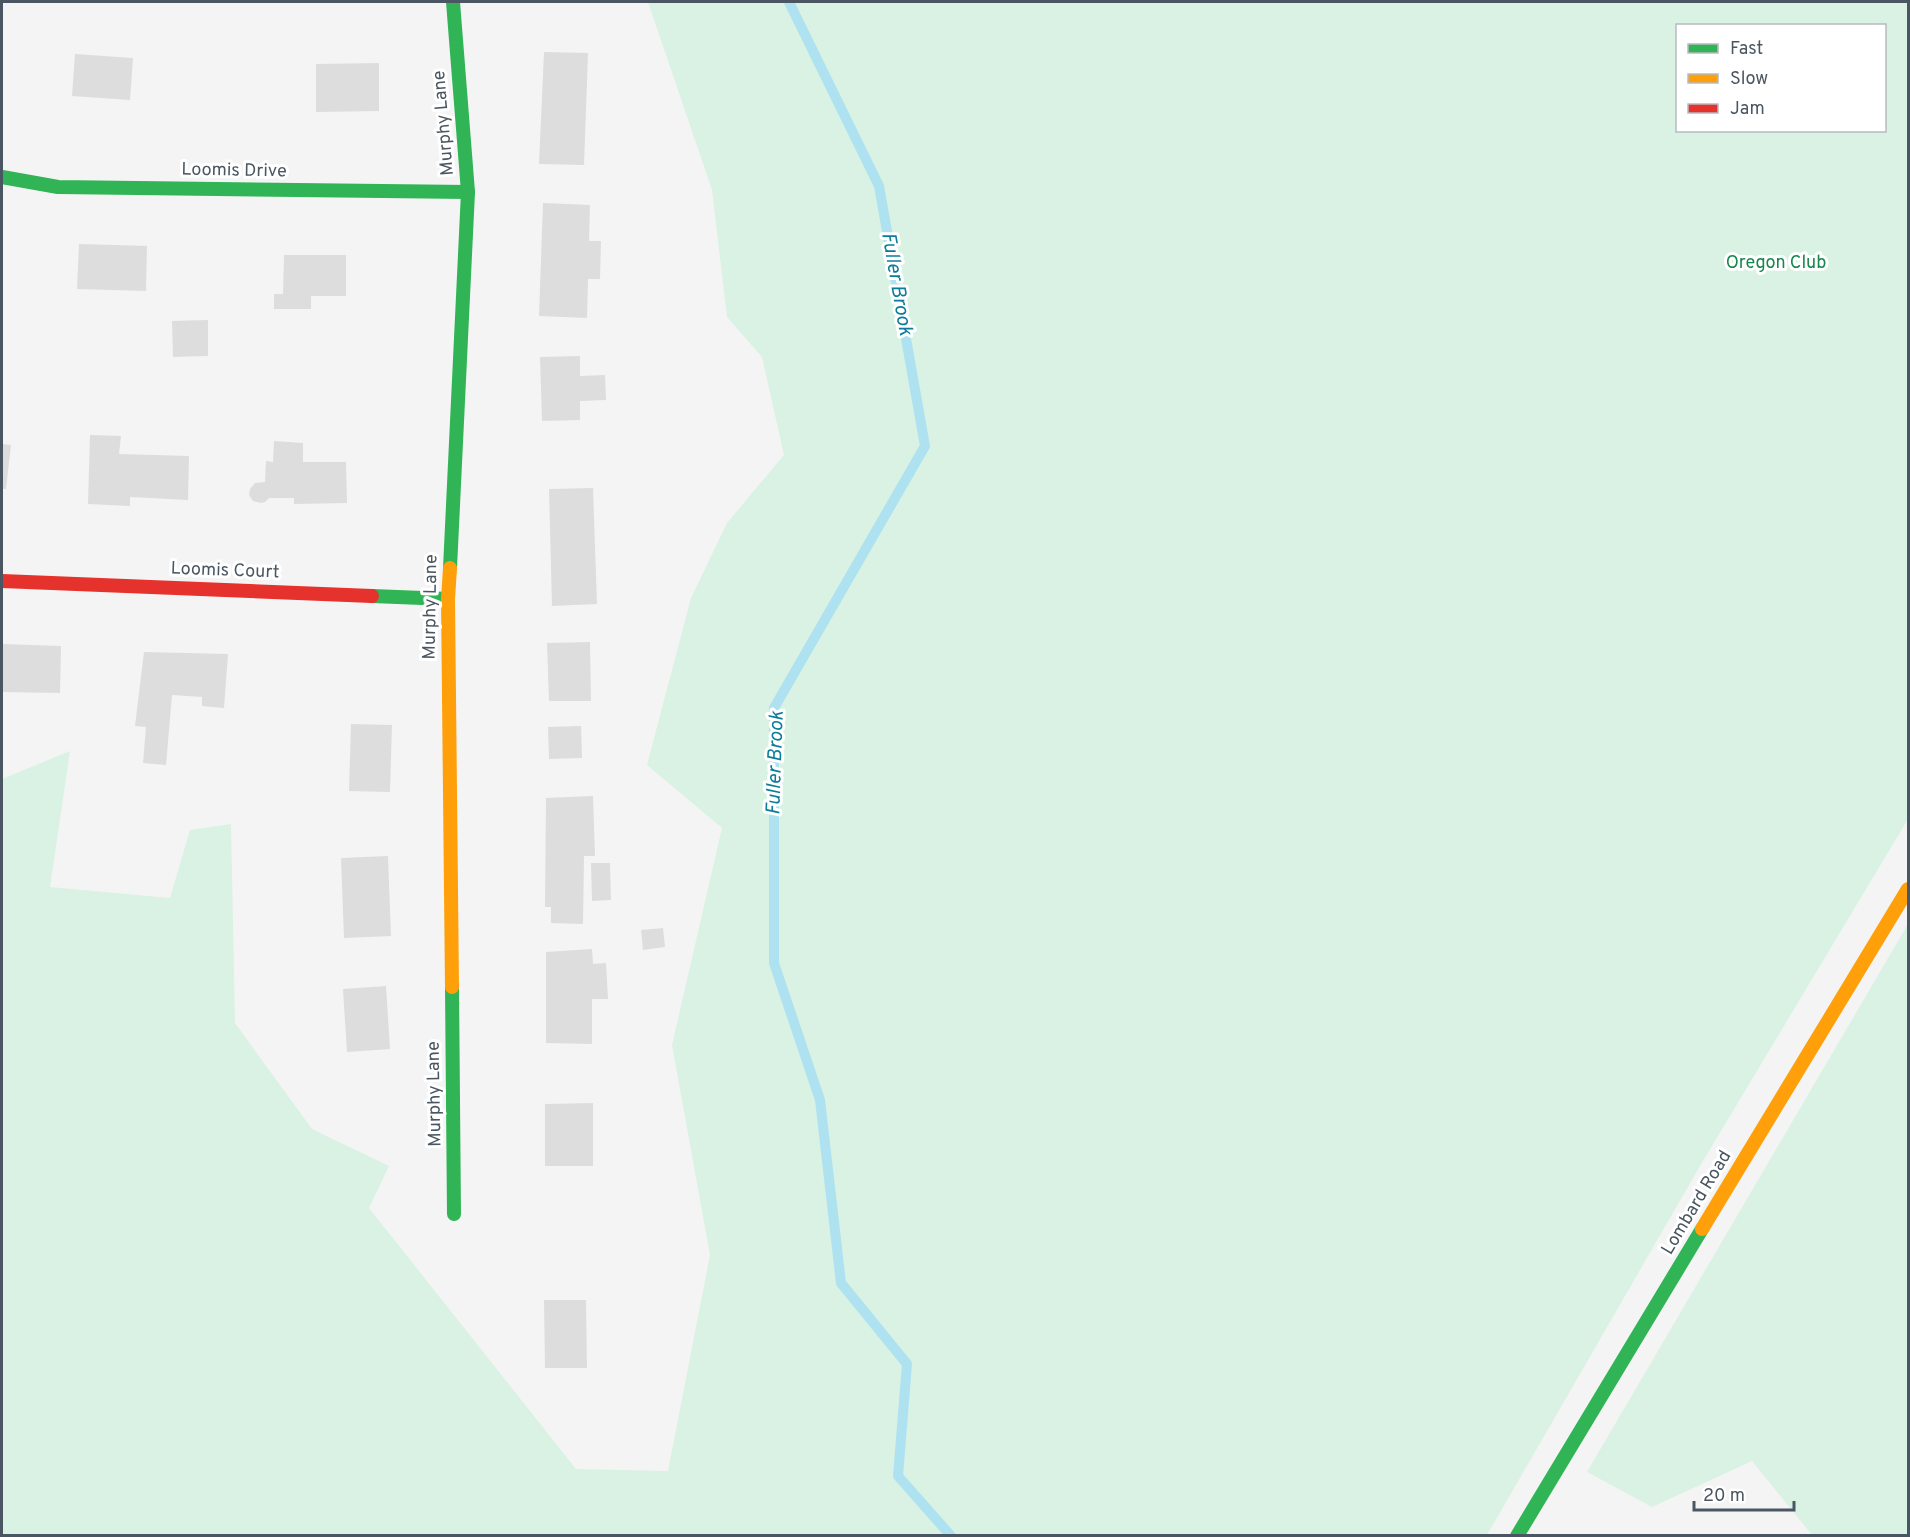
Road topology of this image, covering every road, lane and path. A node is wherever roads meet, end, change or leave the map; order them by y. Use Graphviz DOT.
graph roads {
  1 [pos="453,2"];
  2 [pos="2,177"];
  3 [pos="468,192"];
  4 [pos="2,581"];
  5 [pos="448,598"];
  6 [pos="1908,889"];
  7 [pos="454,1214"];
  8 [pos="1517,1536"];
  1 -- 3 [label="street, Murphy Lane"];
  2 -- 3 [label="street, Loomis Drive"];
  3 -- 5 [label="street, Murphy Lane"];
  4 -- 5 [label="street, Loomis Court"];
  5 -- 7 [label="street, Murphy Lane"];
  6 -- 8 [label="street, Lombard Road"];
}
